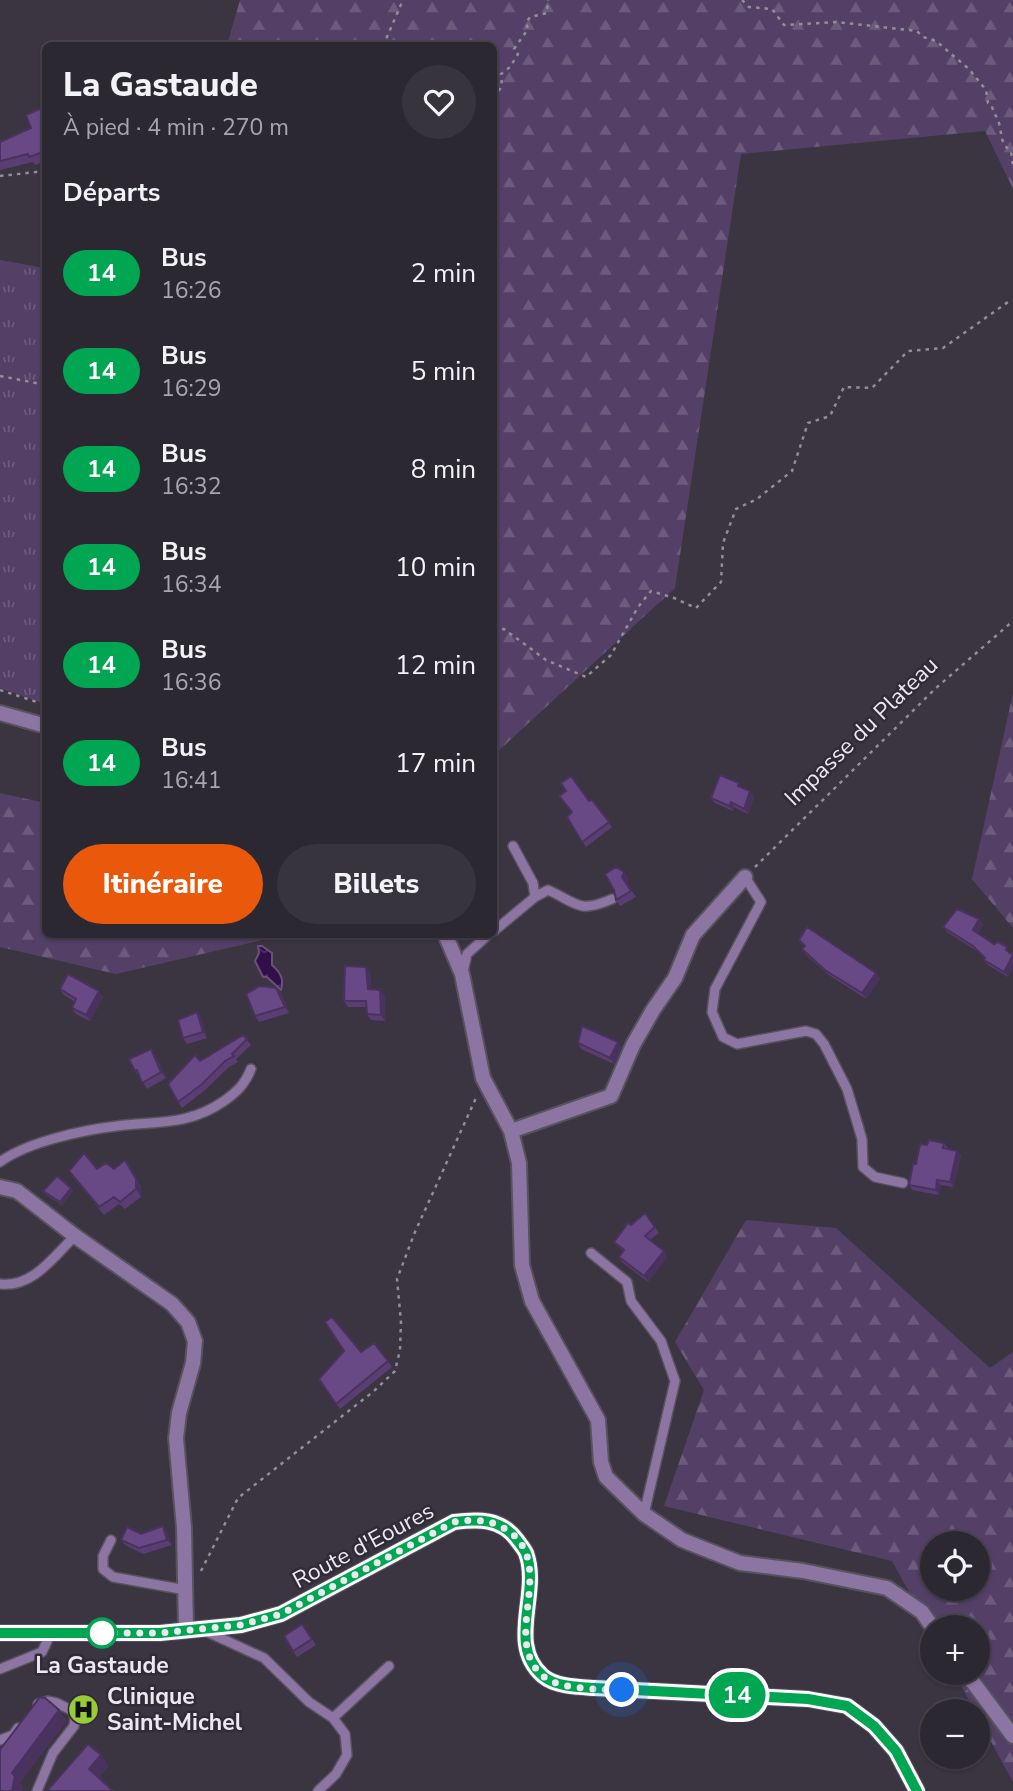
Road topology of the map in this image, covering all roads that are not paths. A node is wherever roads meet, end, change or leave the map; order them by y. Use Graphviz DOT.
graph roads {
  1 [pos="0,713"];
  2 [pos="42,725"];
  3 [pos="513,846"];
  4 [pos="745,877"];
  5 [pos="535,897"];
  6 [pos="612,899"];
  7 [pos="497,929"];
  8 [pos="447,938"];
  9 [pos="485,938"];
  10 [pos="462,974"];
  11 [pos="251,1069"];
  12 [pos="511,1131"];
  13 [pos="0,1162"];
  14 [pos="903,1183"];
  15 [pos="0,1187"];
  16 [pos="75,1236"];
  17 [pos="591,1253"];
  18 [pos="0,1284"];
  19 [pos="644,1514"];
  20 [pos="111,1540"];
  21 [pos="186,1590"];
  22 [pos="924,1615"];
  23 [pos="194,1630"];
  24 [pos="0,1633"];
  25 [pos="51,1633"];
  26 [pos="389,1666"];
  27 [pos="0,1669"];
  28 [pos="975,1685"];
  29 [pos="30,1714"];
  30 [pos="333,1718"];
  31 [pos="21,1725"];
  32 [pos="1013,1736"];
  33 [pos="0,1740"];
  34 [pos="37,1791"];
  35 [pos="318,1791"];
  36 [pos="917,1791"];
  1 -- 2 [label="street"];
  3 -- 5 [label="lane"];
  4 -- 12 [label="street"];
  4 -- 14 [label="lane"];
  5 -- 6 [label="lane"];
  5 -- 7 [label="lane"];
  8 -- 10 [label="street"];
  9 -- 10 [label="lane"];
  10 -- 12 [label="street"];
  11 -- 13 [label="lane"];
  12 -- 19 [label="street"];
  15 -- 16 [label="street"];
  16 -- 18 [label="lane"];
  16 -- 21 [label="street"];
  17 -- 19 [label="lane"];
  19 -- 22 [label="street"];
  20 -- 21 [label="lane"];
  21 -- 23 [label="street"];
  23 -- 25 [label="street, Route d'Eoures"];
  23 -- 30 [label="lane"];
  23 -- 36 [label="street, Route d'Eoures"];
  24 -- 25 [label="street, Route d'Eoures"];
  25 -- 27 [label="lane"];
  26 -- 30 [label="lane"];
  28 -- 32 [label="street"];
  29 -- 34 [label="lane"];
  30 -- 35 [label="lane"];
  31 -- 33 [label="lane"];
}
